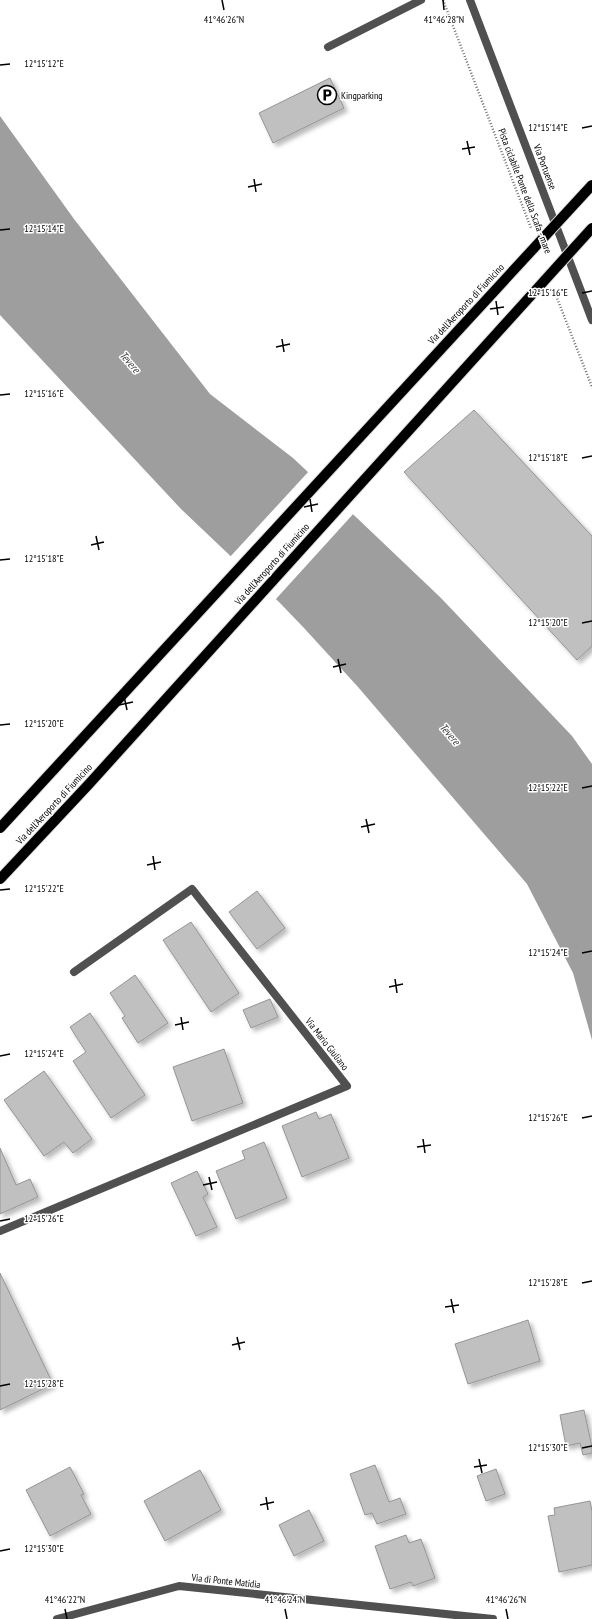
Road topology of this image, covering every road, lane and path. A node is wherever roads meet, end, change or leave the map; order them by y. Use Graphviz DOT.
graph roads {
  1 [pos="421,0"];
  2 [pos="443,0"];
  3 [pos="470,0"];
  4 [pos="328,47"];
  5 [pos="592,185"];
  6 [pos="592,228"];
  7 [pos="533,235"];
  8 [pos="553,286"];
  9 [pos="592,320"];
  10 [pos="592,387"];
  11 [pos="0,828"];
  12 [pos="0,879"];
  13 [pos="74,972"];
  14 [pos="0,1231"];
  15 [pos="57,1619"];
  16 [pos="493,1619"];
  1 -- 4 [label="street"];
  2 -- 7 [label="path, Pista ciclabile Ponte della Scafa - mare"];
  3 -- 9 [label="street, Via Portuense"];
  5 -- 11 [label="main road, Via dell'Aeroporto di Fiumicino, bridge"];
  6 -- 12 [label="main road, Via dell'Aeroporto di Fiumicino, bridge"];
  8 -- 10 [label="path"];
  13 -- 14 [label="street, Via Mario Giuliano"];
  15 -- 16 [label="street, Via di Ponte Matidia"];
}
